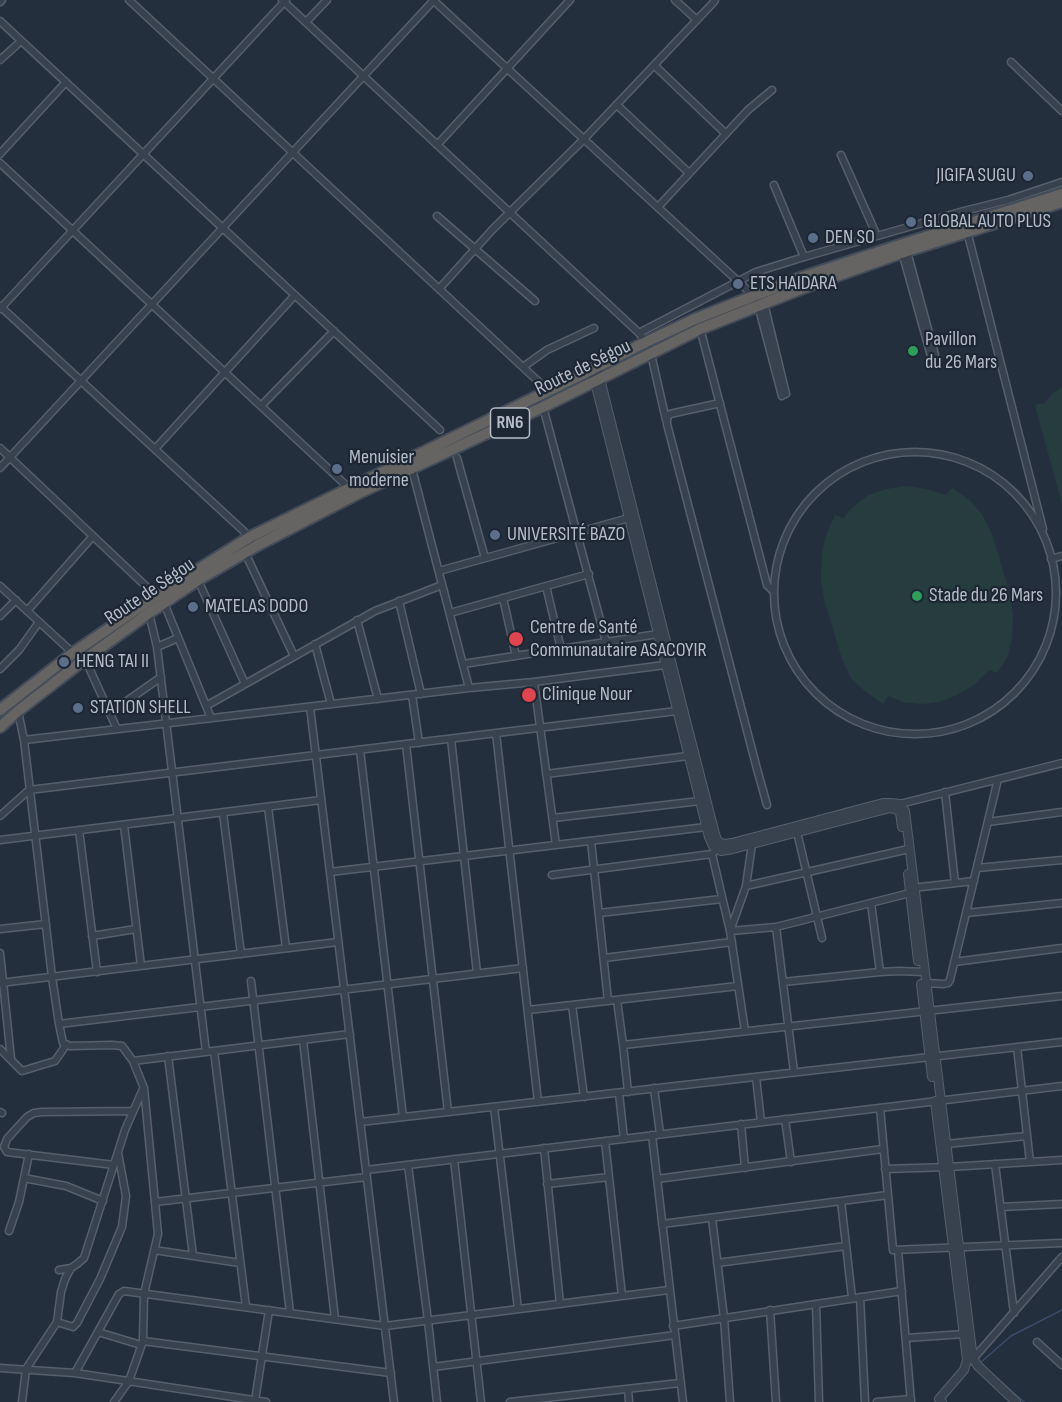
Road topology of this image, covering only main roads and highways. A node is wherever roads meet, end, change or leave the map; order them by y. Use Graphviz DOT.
graph roads {
  1 [pos="1062,194"];
  2 [pos="1062,203"];
  3 [pos="966,228"];
  4 [pos="698,324"];
  5 [pos="0,710"];
  6 [pos="0,727"];
  1 -- 3 [label="highway, Route de Ségou / RN6"];
  2 -- 3 [label="highway, Route de Ségou / RN6"];
  3 -- 4 [label="highway, Route de Ségou / RN6"];
  4 -- 5 [label="highway, Route de Ségou / RN6"];
  4 -- 6 [label="highway, Route de Ségou / RN6"];
}
